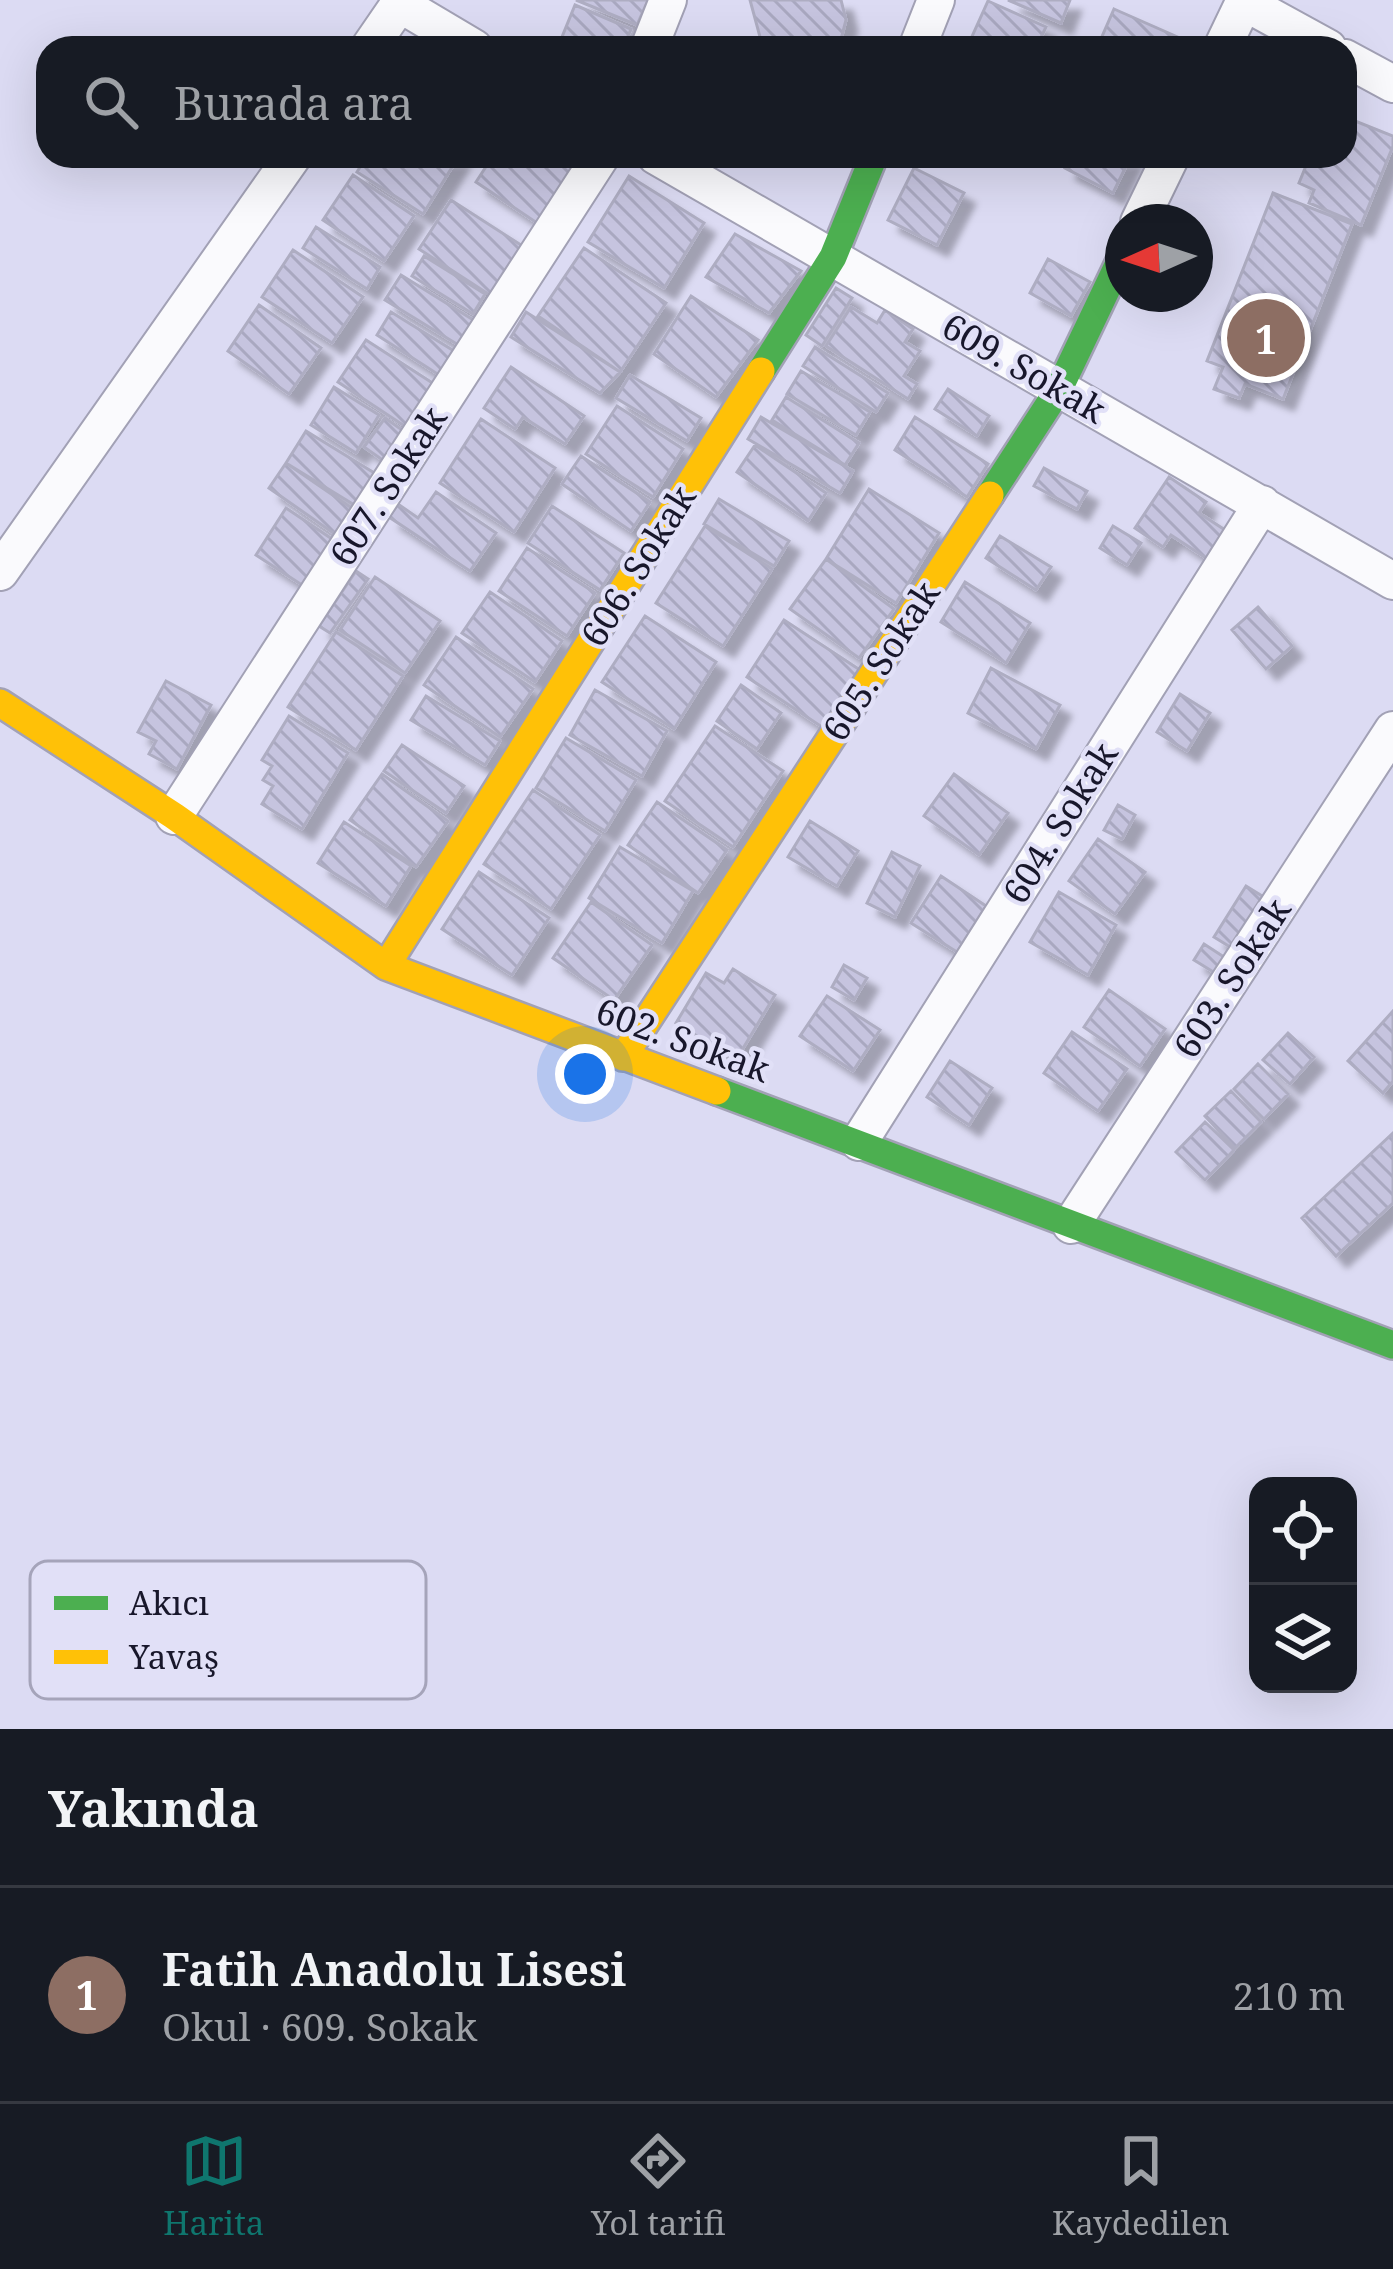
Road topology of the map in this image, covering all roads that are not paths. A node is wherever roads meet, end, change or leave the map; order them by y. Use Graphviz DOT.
graph roads {
  1 [pos="668,0"];
  2 [pos="936,0"];
  3 [pos="1245,1"];
  4 [pos="401,2"];
  5 [pos="377,36"];
  6 [pos="455,36"];
  7 [pos="654,36"];
  8 [pos="922,36"];
  9 [pos="1228,36"];
  10 [pos="1307,36"];
  11 [pos="1357,64"];
  12 [pos="1393,84"];
  13 [pos="285,168"];
  14 [pos="593,168"];
  15 [pos="677,168"];
  16 [pos="869,168"];
  17 [pos="1165,168"];
  18 [pos="1148,204"];
  19 [pos="833,257"];
  20 [pos="1105,293"];
  21 [pos="1059,389"];
  22 [pos="1262,504"];
  23 [pos="0,572"];
  24 [pos="1393,581"];
  25 [pos="0,703"];
  26 [pos="1393,730"];
  27 [pos="174,816"];
  28 [pos="386,966"];
  29 [pos="622,1057"];
  30 [pos="859,1142"];
  31 [pos="1071,1226"];
  32 [pos="1393,1345"];
  1 -- 7 [label="street"];
  2 -- 8 [label="street"];
  3 -- 9 [label="street"];
  3 -- 10 [label="street"];
  4 -- 5 [label="street"];
  4 -- 6 [label="street"];
  11 -- 12 [label="street"];
  13 -- 23 [label="street"];
  14 -- 27 [label="street, 607. Sokak"];
  15 -- 19 [label="street, 609. Sokak"];
  16 -- 19 [label="street, 606. Sokak"];
  17 -- 18 [label="street"];
  19 -- 21 [label="street, 609. Sokak"];
  19 -- 28 [label="street, 606. Sokak"];
  20 -- 21 [label="street, 605. Sokak"];
  21 -- 22 [label="street, 609. Sokak"];
  21 -- 29 [label="street, 605. Sokak"];
  22 -- 24 [label="street, 609. Sokak"];
  22 -- 30 [label="street, 604. Sokak"];
  25 -- 27 [label="street, 602. Sokak"];
  26 -- 31 [label="street, 603. Sokak"];
  27 -- 28 [label="street, 602. Sokak"];
  28 -- 29 [label="street, 602. Sokak"];
  29 -- 30 [label="street, 602. Sokak"];
  30 -- 31 [label="street, 602. Sokak"];
  31 -- 32 [label="street, 602. Sokak"];
}
